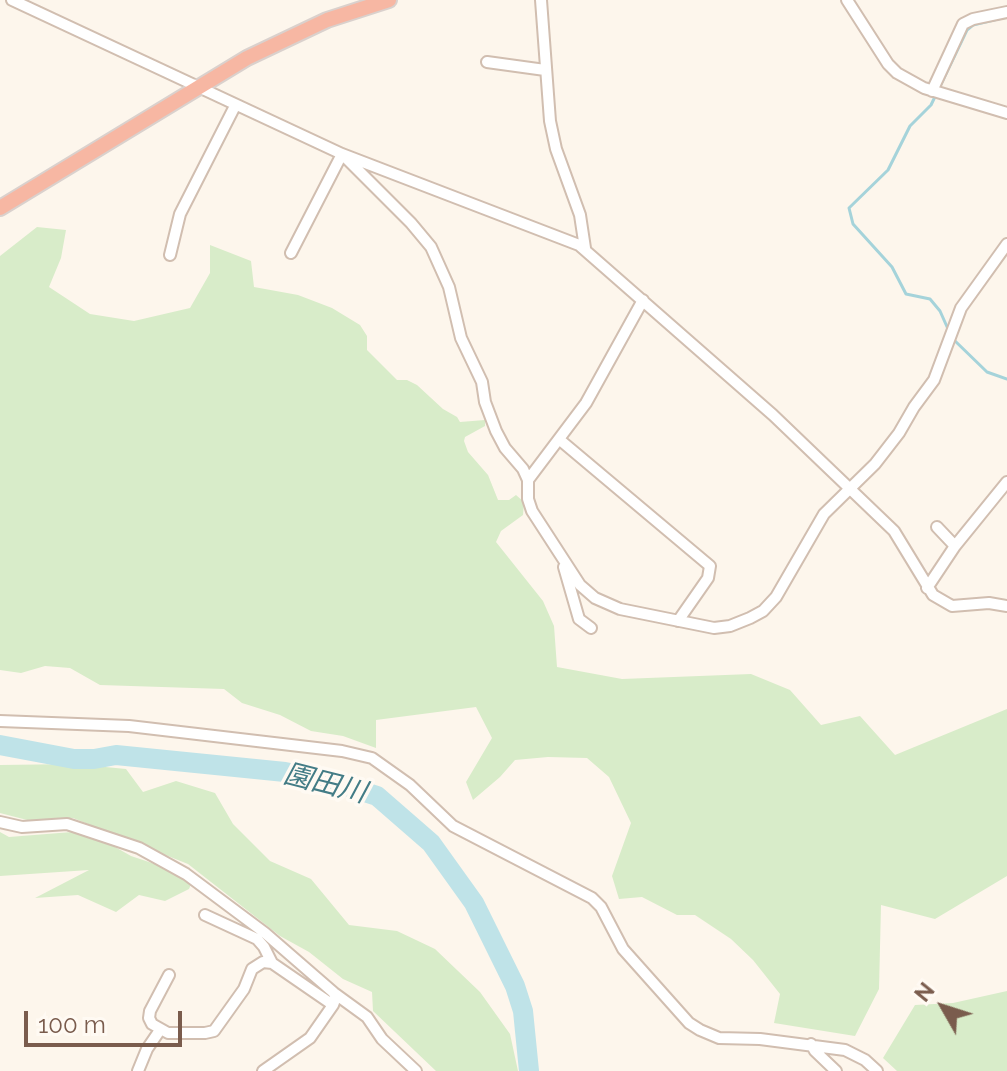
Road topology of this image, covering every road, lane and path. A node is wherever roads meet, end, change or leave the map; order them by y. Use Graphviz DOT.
graph roads {
  1 [pos="12,0"];
  2 [pos="389,0"];
  3 [pos="541,0"];
  4 [pos="847,0"];
  5 [pos="1007,12"];
  6 [pos="487,62"];
  7 [pos="545,70"];
  8 [pos="196,88"];
  9 [pos="932,91"];
  10 [pos="235,106"];
  11 [pos="1007,113"];
  12 [pos="342,154"];
  13 [pos="0,208"];
  14 [pos="1007,244"];
  15 [pos="585,248"];
  16 [pos="291,253"];
  17 [pos="170,255"];
  18 [pos="643,300"];
  19 [pos="560,440"];
  20 [pos="528,480"];
  21 [pos="1007,482"];
  22 [pos="849,488"];
  23 [pos="937,527"];
  24 [pos="955,546"];
  25 [pos="560,553"];
  26 [pos="927,588"];
  27 [pos="1007,606"];
  28 [pos="678,621"];
  29 [pos="591,628"];
  30 [pos="0,721"];
  31 [pos="0,822"];
  32 [pos="205,915"];
  33 [pos="272,963"];
  34 [pos="169,975"];
  35 [pos="333,992"];
  36 [pos="333,1005"];
  37 [pos="160,1030"];
  38 [pos="811,1044"];
  39 [pos="138,1071"];
  40 [pos="263,1071"];
  41 [pos="416,1071"];
  42 [pos="836,1071"];
  43 [pos="877,1071"];
  1 -- 8 [label="street"];
  2 -- 8 [label="highway"];
  3 -- 7 [label="street"];
  4 -- 9 [label="street"];
  5 -- 9 [label="street"];
  6 -- 7 [label="street"];
  7 -- 15 [label="street"];
  8 -- 10 [label="street"];
  8 -- 13 [label="highway"];
  9 -- 11 [label="street"];
  10 -- 12 [label="street"];
  10 -- 17 [label="street"];
  12 -- 15 [label="street"];
  12 -- 16 [label="street"];
  12 -- 20 [label="street"];
  14 -- 22 [label="street"];
  15 -- 18 [label="street"];
  18 -- 19 [label="street"];
  18 -- 22 [label="street"];
  19 -- 20 [label="street"];
  19 -- 28 [label="street"];
  20 -- 25 [label="street"];
  21 -- 24 [label="street"];
  22 -- 26 [label="street"];
  22 -- 28 [label="street"];
  23 -- 24 [label="street"];
  24 -- 26 [label="street"];
  25 -- 28 [label="street"];
  25 -- 29 [label="street"];
  26 -- 27 [label="street"];
  30 -- 38 [label="street"];
  31 -- 35 [label="street"];
  32 -- 33 [label="street"];
  33 -- 36 [label="street"];
  33 -- 37 [label="street"];
  34 -- 37 [label="street"];
  35 -- 36 [label="street"];
  35 -- 41 [label="street"];
  36 -- 40 [label="street"];
  37 -- 39 [label="street"];
  38 -- 42 [label="street"];
  38 -- 43 [label="street"];
}
